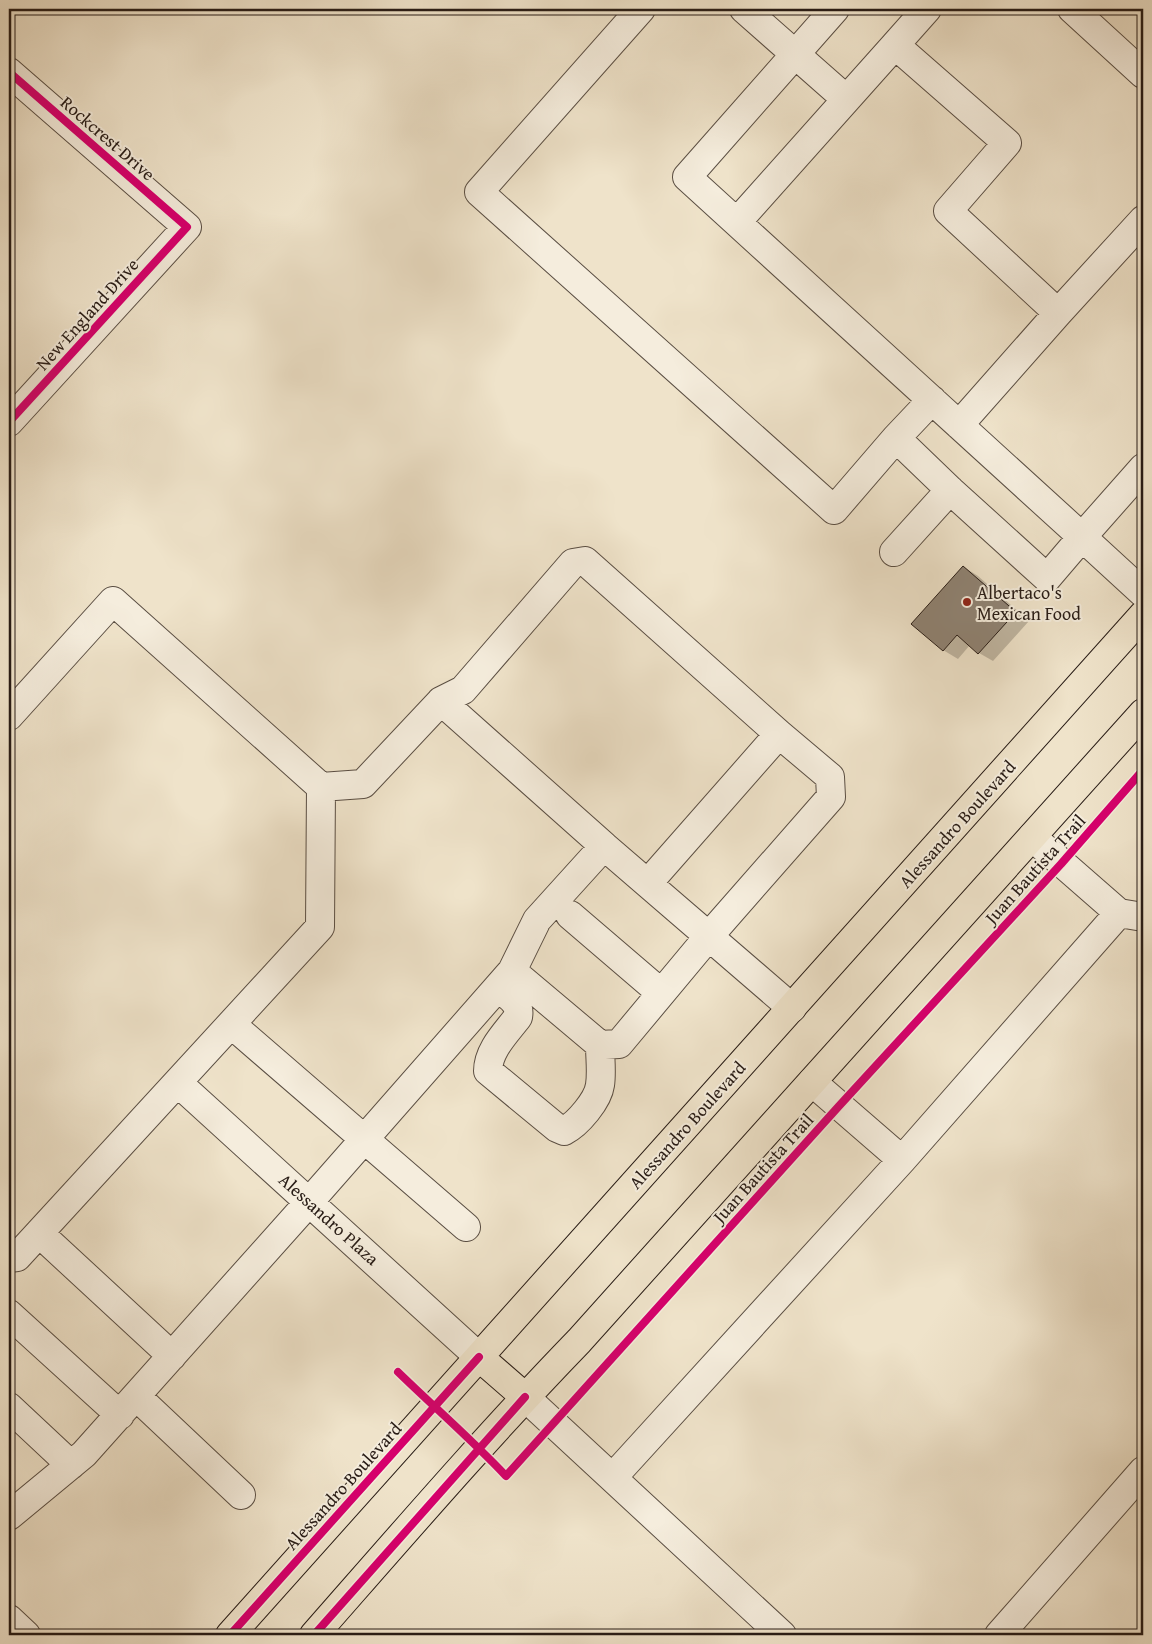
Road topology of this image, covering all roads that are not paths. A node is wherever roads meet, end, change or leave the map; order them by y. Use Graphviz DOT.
graph roads {
  1 [pos="641,9"];
  2 [pos="744,9"];
  3 [pos="835,9"];
  4 [pos="927,9"];
  5 [pos="1072,9"];
  6 [pos="895,45"];
  7 [pos="795,54"];
  8 [pos="9,72"];
  9 [pos="1143,74"];
  10 [pos="846,99"];
  11 [pos="1143,220"];
  12 [pos="736,222"];
  13 [pos="187,227"];
  14 [pos="1058,313"];
  15 [pos="932,400"];
  16 [pos="9,422"];
  17 [pos="959,425"];
  18 [pos="896,438"];
  19 [pos="1143,468"];
  20 [pos="950,490"];
  21 [pos="1082,537"];
  22 [pos="894,552"];
  23 [pos="1143,593"];
  24 [pos="1143,615"];
  25 [pos="441,701"];
  26 [pos="1143,713"];
  27 [pos="9,716"];
  28 [pos="779,734"];
  29 [pos="321,787"];
  30 [pos="1032,836"];
  31 [pos="604,846"];
  32 [pos="648,883"];
  33 [pos="570,914"];
  34 [pos="1131,915"];
  35 [pos="710,936"];
  36 [pos="505,980"];
  37 [pos="661,994"];
  38 [pos="792,1008"];
  39 [pos="231,1024"];
  40 [pos="600,1045"];
  41 [pos="812,1082"];
  42 [pos="178,1083"];
  43 [pos="364,1140"];
  44 [pos="902,1160"];
  45 [pos="310,1201"];
  46 [pos="466,1227"];
  47 [pos="39,1233"];
  48 [pos="9,1258"];
  49 [pos="9,1314"];
  50 [pos="172,1356"];
  51 [pos="479,1357"];
  52 [pos="525,1397"];
  53 [pos="128,1405"];
  54 [pos="9,1407"];
  55 [pos="72,1465"];
  56 [pos="1143,1471"];
  57 [pos="613,1477"];
  58 [pos="241,1495"];
  59 [pos="9,1516"];
  60 [pos="9,1619"];
  61 [pos="26,1635"];
  62 [pos="230,1635"];
  63 [pos="314,1635"];
  64 [pos="782,1635"];
  65 [pos="999,1635"];
  1 -- 18 [label="street"];
  2 -- 7 [label="street"];
  3 -- 7 [label="street"];
  4 -- 6 [label="street"];
  5 -- 9 [label="street"];
  6 -- 10 [label="street"];
  6 -- 14 [label="street"];
  7 -- 10 [label="street"];
  7 -- 12 [label="street"];
  8 -- 13 [label="street, Rockcrest Drive"];
  10 -- 12 [label="street"];
  11 -- 14 [label="street"];
  12 -- 15 [label="street"];
  13 -- 16 [label="street, New England Drive"];
  14 -- 17 [label="street"];
  15 -- 17 [label="street"];
  15 -- 18 [label="street"];
  17 -- 21 [label="street"];
  18 -- 20 [label="street"];
  19 -- 21 [label="street"];
  20 -- 21 [label="street"];
  20 -- 22 [label="street"];
  21 -- 23 [label="street"];
  24 -- 38 [label="main road, Alessandro Boulevard"];
  25 -- 28 [label="street"];
  25 -- 29 [label="street"];
  25 -- 31 [label="street"];
  26 -- 30 [label="main road"];
  27 -- 29 [label="street"];
  28 -- 32 [label="street"];
  28 -- 35 [label="street"];
  29 -- 39 [label="street"];
  30 -- 34 [label="street"];
  30 -- 41 [label="main road"];
  31 -- 32 [label="street"];
  31 -- 36 [label="street"];
  32 -- 35 [label="street"];
  33 -- 37 [label="street"];
  34 -- 44 [label="street"];
  35 -- 37 [label="street"];
  35 -- 38 [label="street"];
  36 -- 40 [label="street"];
  36 -- 40 [label="street"];
  36 -- 43 [label="street"];
  37 -- 40 [label="street"];
  38 -- 51 [label="main road, Alessandro Boulevard"];
  39 -- 42 [label="street"];
  39 -- 43 [label="street"];
  41 -- 44 [label="street"];
  41 -- 52 [label="main road"];
  42 -- 45 [label="street, Alessandro Plaza"];
  42 -- 47 [label="street"];
  43 -- 45 [label="street"];
  43 -- 46 [label="street"];
  44 -- 57 [label="street"];
  45 -- 50 [label="street"];
  45 -- 51 [label="street, Alessandro Plaza"];
  47 -- 48 [label="street"];
  47 -- 50 [label="street"];
  49 -- 53 [label="street"];
  50 -- 53 [label="street"];
  51 -- 52 [label="main road"];
  51 -- 62 [label="main road, Alessandro Boulevard"];
  52 -- 57 [label="street"];
  52 -- 63 [label="main road"];
  53 -- 55 [label="street"];
  53 -- 58 [label="street"];
  54 -- 55 [label="street"];
  55 -- 59 [label="street"];
  56 -- 65 [label="street"];
  57 -- 64 [label="street"];
  60 -- 61 [label="street"];
}
